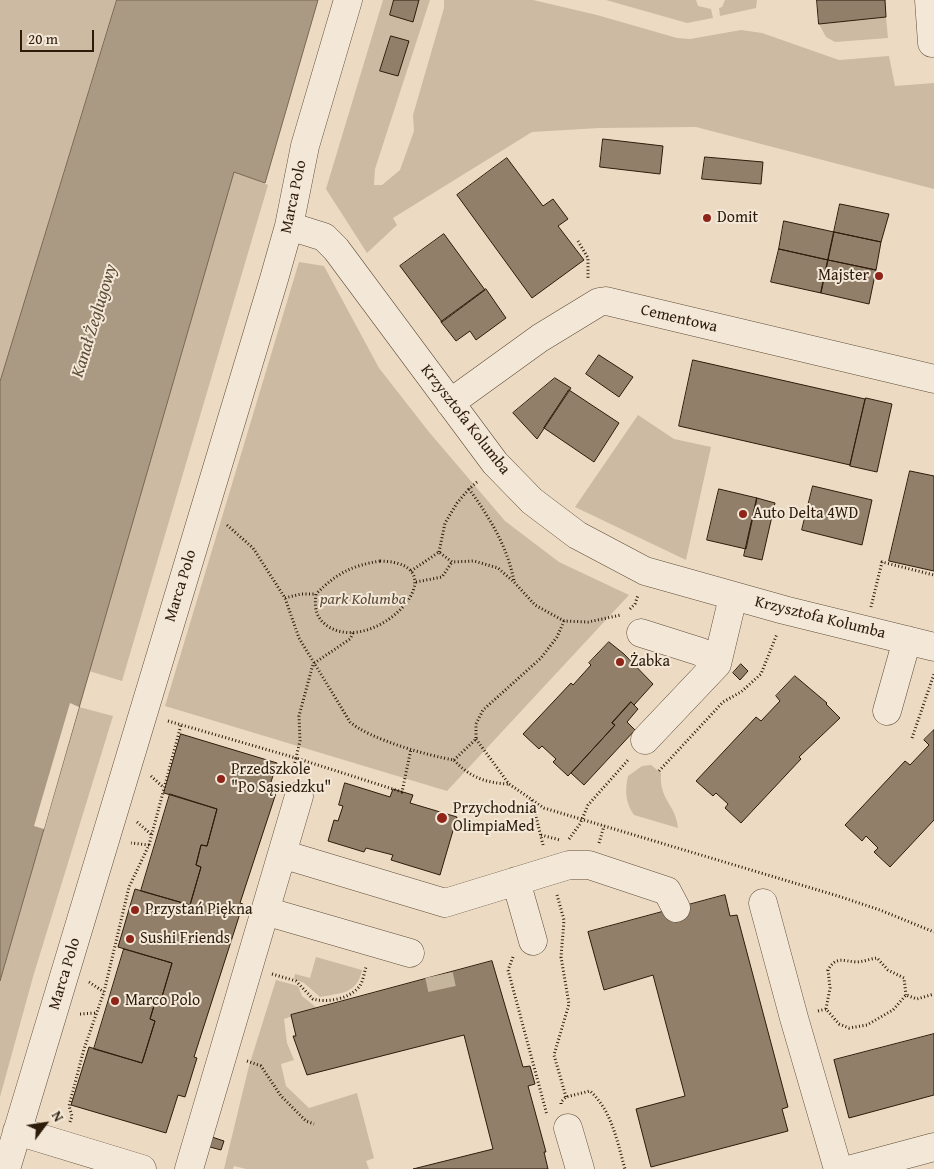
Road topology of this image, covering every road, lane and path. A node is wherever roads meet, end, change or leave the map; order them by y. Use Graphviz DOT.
graph roads {
  1 [pos="348,0"];
  2 [pos="928,0"];
  3 [pos="932,43"];
  4 [pos="289,226"];
  5 [pos="578,241"];
  6 [pos="599,302"];
  7 [pos="934,380"];
  8 [pos="450,403"];
  9 [pos="482,477"];
  10 [pos="470,490"];
  11 [pos="202,516"];
  12 [pos="440,552"];
  13 [pos="452,562"];
  14 [pos="411,571"];
  15 [pos="645,571"];
  16 [pos="934,575"];
  17 [pos="416,582"];
  18 [pos="514,582"];
  19 [pos="316,594"];
  20 [pos="733,596"];
  21 [pos="285,598"];
  22 [pos="784,610"];
  23 [pos="869,615"];
  24 [pos="564,622"];
  25 [pos="353,633"];
  26 [pos="641,633"];
  27 [pos="907,640"];
  28 [pos="934,647"];
  29 [pos="313,664"];
  30 [pos="717,664"];
  31 [pos="934,674"];
  32 [pos="887,711"];
  33 [pos="164,720"];
  34 [pos="181,725"];
  35 [pos="476,738"];
  36 [pos="912,738"];
  37 [pos="645,740"];
  38 [pos="411,749"];
  39 [pos="296,758"];
  40 [pos="454,760"];
  41 [pos="659,771"];
  42 [pos="148,774"];
  43 [pos="509,784"];
  44 [pos="163,787"];
  45 [pos="299,796"];
  46 [pos="532,800"];
  47 [pos="583,819"];
  48 [pos="134,820"];
  49 [pos="152,835"];
  50 [pos="541,835"];
  51 [pos="128,842"];
  52 [pos="568,842"];
  53 [pos="149,845"];
  54 [pos="282,854"];
  55 [pos="550,870"];
  56 [pos="516,881"];
  57 [pos="763,903"];
  58 [pos="676,908"];
  59 [pos="266,910"];
  60 [pos="934,932"];
  61 [pos="533,940"];
  62 [pos="373,942"];
  63 [pos="410,953"];
  64 [pos="248,967"];
  65 [pos="87,980"];
  66 [pos="104,992"];
  67 [pos="934,994"];
  68 [pos="906,995"];
  69 [pos="826,1009"];
  70 [pos="96,1013"];
  71 [pos="76,1014"];
  72 [pos="794,1018"];
  73 [pos="243,1060"];
  74 [pos="566,1097"];
  75 [pos="69,1106"];
  76 [pos="314,1124"];
  77 [pos="558,1125"];
  78 [pos="18,1131"];
  79 [pos="934,1147"];
  80 [pos="6,1169"];
  81 [pos="142,1169"];
  82 [pos="189,1169"];
  83 [pos="580,1169"];
  84 [pos="838,1169"];
  85 [pos="852,1169"];
  1 -- 4 [label="street, Marca Polo"];
  2 -- 3 [label="street"];
  4 -- 8 [label="street, Krzysztofa Kolumba"];
  4 -- 11 [label="street, Marca Polo"];
  5 -- 6 [label="path"];
  6 -- 7 [label="street, Cementowa"];
  6 -- 8 [label="street"];
  8 -- 15 [label="street, Krzysztofa Kolumba"];
  9 -- 10 [label="path"];
  10 -- 12 [label="path"];
  10 -- 18 [label="path"];
  11 -- 21 [label="path"];
  11 -- 78 [label="street, Marca Polo"];
  12 -- 13 [label="path"];
  12 -- 14 [label="path"];
  13 -- 17 [label="path"];
  13 -- 18 [label="path"];
  14 -- 17 [label="path"];
  14 -- 19 [label="path"];
  15 -- 20 [label="street, Krzysztofa Kolumba"];
  15 -- 24 [label="path"];
  16 -- 23 [label="path"];
  17 -- 25 [label="path"];
  18 -- 24 [label="path"];
  19 -- 21 [label="path"];
  19 -- 25 [label="path"];
  20 -- 22 [label="street, Krzysztofa Kolumba"];
  20 -- 30 [label="street"];
  21 -- 29 [label="path"];
  22 -- 27 [label="street, Krzysztofa Kolumba"];
  22 -- 41 [label="path"];
  24 -- 35 [label="path"];
  25 -- 29 [label="path"];
  26 -- 30 [label="street"];
  27 -- 28 [label="street, Krzysztofa Kolumba"];
  27 -- 32 [label="street"];
  29 -- 38 [label="path"];
  29 -- 39 [label="path"];
  30 -- 37 [label="street"];
  31 -- 36 [label="path"];
  33 -- 34 [label="path"];
  34 -- 39 [label="path"];
  34 -- 44 [label="path"];
  35 -- 40 [label="path"];
  35 -- 43 [label="path"];
  37 -- 47 [label="path"];
  38 -- 39 [label="path"];
  38 -- 40 [label="path"];
  40 -- 43 [label="path"];
  42 -- 44 [label="path"];
  43 -- 46 [label="path"];
  44 -- 49 [label="path"];
  45 -- 54 [label="street"];
  46 -- 47 [label="path"];
  46 -- 50 [label="path"];
  47 -- 60 [label="path"];
  48 -- 49 [label="path"];
  49 -- 53 [label="path"];
  50 -- 52 [label="path"];
  50 -- 55 [label="path"];
  51 -- 53 [label="path"];
  53 -- 66 [label="path"];
  54 -- 56 [label="street"];
  54 -- 59 [label="street"];
  55 -- 56 [label="street"];
  55 -- 58 [label="street"];
  55 -- 74 [label="path"];
  56 -- 61 [label="street"];
  57 -- 72 [label="street"];
  59 -- 62 [label="street"];
  59 -- 64 [label="street"];
  61 -- 77 [label="path"];
  62 -- 63 [label="street"];
  62 -- 64 [label="path"];
  64 -- 82 [label="street"];
  65 -- 66 [label="path"];
  66 -- 70 [label="path"];
  67 -- 68 [label="path"];
  68 -- 69 [label="path"];
  68 -- 69 [label="path"];
  69 -- 72 [label="path"];
  70 -- 71 [label="path"];
  70 -- 75 [label="path"];
  72 -- 84 [label="street"];
  73 -- 76 [label="path"];
  77 -- 83 [label="street"];
  78 -- 80 [label="street, Marca Polo"];
  78 -- 81 [label="street"];
  79 -- 85 [label="street"];
}
